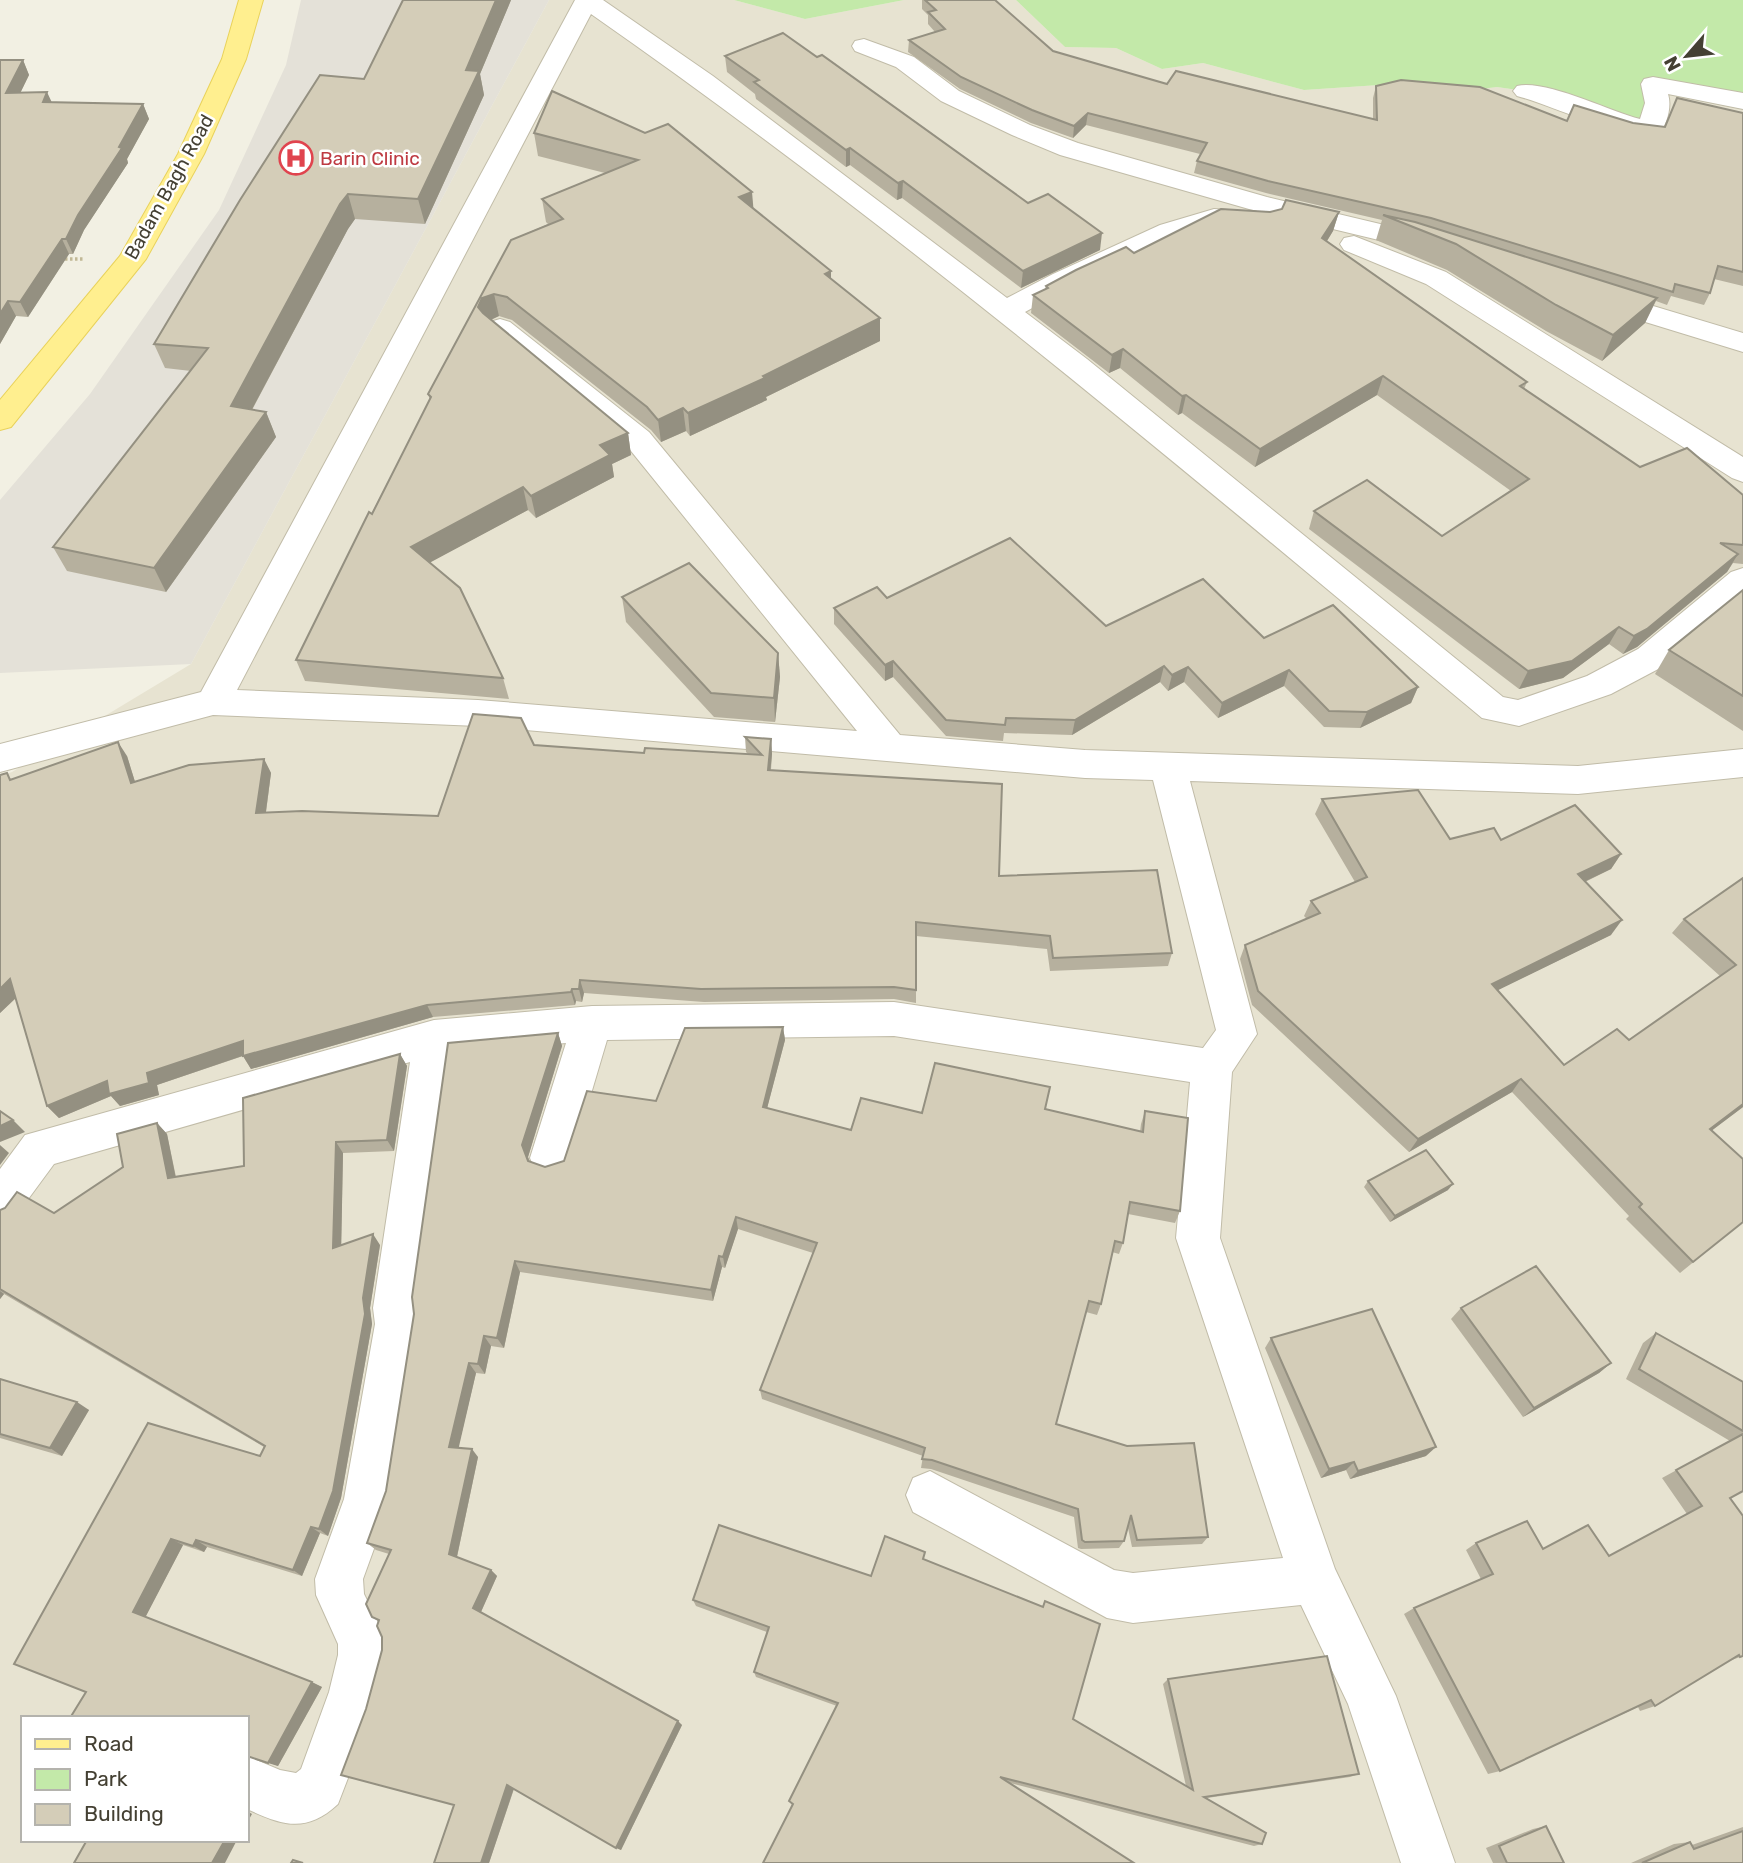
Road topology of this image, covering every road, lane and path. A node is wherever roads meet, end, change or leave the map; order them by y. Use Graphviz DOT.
graph roads {
  1 [pos="251,0"];
  2 [pos="587,0"];
  3 [pos="864,46"];
  4 [pos="1525,91"];
  5 [pos="1743,101"];
  6 [pos="1452,251"];
  7 [pos="53,259"];
  8 [pos="132,259"];
  9 [pos="1575,291"];
  10 [pos="1005,312"];
  11 [pos="500,328"];
  12 [pos="1743,343"];
  13 [pos="0,420"];
  14 [pos="1743,471"];
  15 [pos="1743,580"];
  16 [pos="213,702"];
  17 [pos="890,747"];
  18 [pos="0,758"];
  19 [pos="1743,762"];
  20 [pos="1168,767"];
  21 [pos="592,1023"];
  22 [pos="434,1038"];
  23 [pos="1212,1067"];
  24 [pos="551,1158"];
  25 [pos="0,1203"];
  26 [pos="930,1495"];
  27 [pos="1314,1579"];
  28 [pos="248,1782"];
  29 [pos="1428,1863"];
  1 -- 8 [label="main road, Badam Bagh Road"];
  2 -- 10 [label="street"];
  2 -- 16 [label="street"];
  3 -- 6 [label="street"];
  4 -- 5 [label="street"];
  7 -- 8 [label="path"];
  8 -- 13 [label="main road, Badam Bagh Road"];
  9 -- 12 [label="street"];
  10 -- 14 [label="street"];
  10 -- 15 [label="street"];
  11 -- 17 [label="street"];
  16 -- 17 [label="street"];
  16 -- 18 [label="street"];
  17 -- 20 [label="street"];
  19 -- 20 [label="street"];
  20 -- 23 [label="street"];
  21 -- 22 [label="street"];
  21 -- 23 [label="street"];
  21 -- 24 [label="street"];
  22 -- 25 [label="street"];
  22 -- 28 [label="street"];
  23 -- 27 [label="street"];
  26 -- 27 [label="street"];
  27 -- 29 [label="street"];
}
